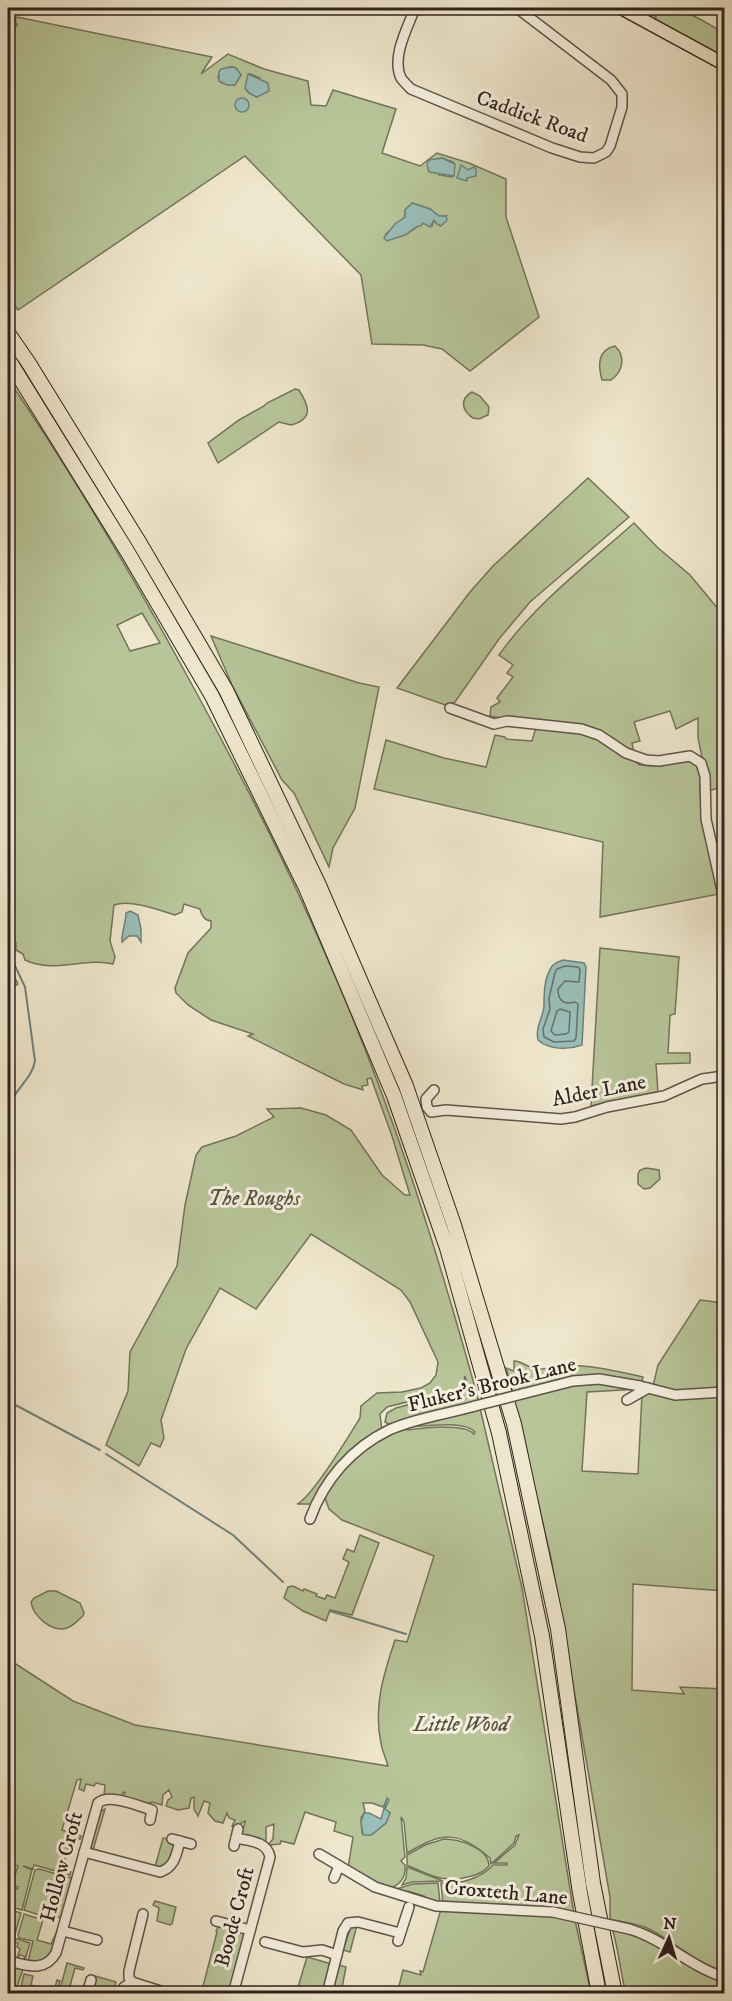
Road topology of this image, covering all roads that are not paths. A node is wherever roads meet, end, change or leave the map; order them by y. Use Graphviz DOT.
graph roads {
  1 [pos="415,8"];
  2 [pos="517,8"];
  3 [pos="621,8"];
  4 [pos="724,64"];
  5 [pos="8,333"];
  6 [pos="8,359"];
  7 [pos="450,708"];
  8 [pos="724,899"];
  9 [pos="724,1076"];
  10 [pos="434,1090"];
  11 [pos="648,1388"];
  12 [pos="724,1392"];
  13 [pos="627,1400"];
  14 [pos="310,1519"];
  15 [pos="150,1820"];
  16 [pos="236,1838"];
  17 [pos="191,1844"];
  18 [pos="84,1852"];
  19 [pos="319,1854"];
  20 [pos="339,1866"];
  21 [pos="334,1878"];
  22 [pos="409,1907"];
  23 [pos="143,1914"];
  24 [pos="216,1921"];
  25 [pos="250,1930"];
  26 [pos="63,1931"];
  27 [pos="90,1942"];
  28 [pos="265,1942"];
  29 [pos="337,1955"];
  30 [pos="8,1961"];
  31 [pos="724,1977"];
  32 [pos="132,1982"];
  33 [pos="233,1993"];
  34 [pos="123,1994"];
  35 [pos="170,1994"];
  36 [pos="327,1994"];
  37 [pos="599,1994"];
  38 [pos="615,1994"];
  1 -- 2 [label="street, Caddick Road"];
  3 -- 4 [label="main road"];
  5 -- 38 [label="highway"];
  6 -- 37 [label="highway"];
  7 -- 8 [label="street"];
  9 -- 10 [label="street, Alder Lane"];
  11 -- 12 [label="street, Fluker's Brook Lane"];
  11 -- 13 [label="street"];
  11 -- 14 [label="street, Fluker's Brook Lane, bridge"];
  15 -- 18 [label="street, Hollow Croft"];
  16 -- 25 [label="street, Boode Croft"];
  17 -- 18 [label="street"];
  18 -- 26 [label="street, Hollow Croft"];
  19 -- 20 [label="street, Croxteth Lane"];
  20 -- 21 [label="street"];
  20 -- 31 [label="street, Croxteth Lane, bridge"];
  22 -- 29 [label="street"];
  23 -- 32 [label="street"];
  24 -- 25 [label="street"];
  25 -- 33 [label="street, Boode Croft"];
  26 -- 27 [label="street"];
  26 -- 30 [label="street, Hollow Croft"];
  28 -- 29 [label="street, Boode Croft"];
  29 -- 36 [label="street"];
  32 -- 34 [label="street"];
  32 -- 35 [label="street"];
}
